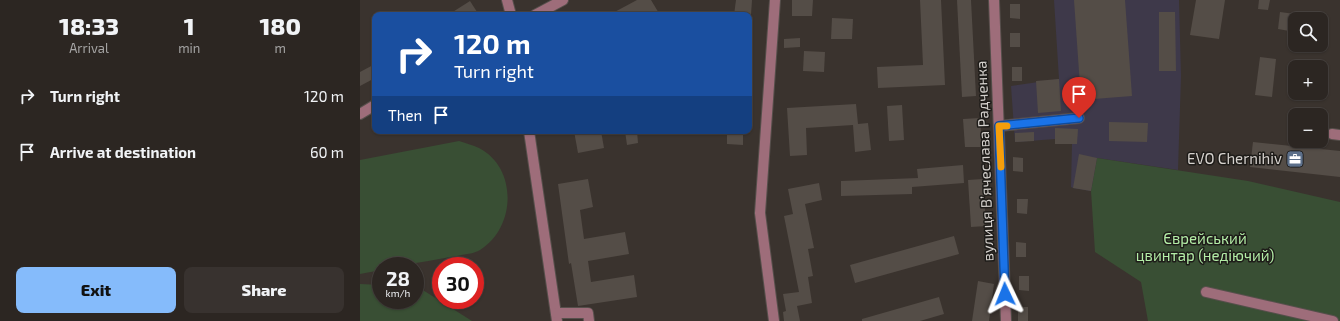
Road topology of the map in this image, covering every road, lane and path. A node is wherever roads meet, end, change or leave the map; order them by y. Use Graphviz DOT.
graph roads {
  1 [pos="507,0"];
  2 [pos="563,0"];
  3 [pos="775,0"];
  4 [pos="994,0"];
  5 [pos="510,12"];
  6 [pos="541,12"];
  7 [pos="372,107"];
  8 [pos="360,114"];
  9 [pos="1079,118"];
  10 [pos="999,126"];
  11 [pos="529,134"];
  12 [pos="1206,292"];
  13 [pos="557,317"];
  14 [pos="589,321"];
  15 [pos="774,321"];
  16 [pos="1006,321"];
  17 [pos="1332,321"];
  1 -- 5 [label="street"];
  2 -- 6 [label="street"];
  3 -- 15 [label="street"];
  4 -- 10 [label="street, вулиця Вʼячеслава Радченка"];
  7 -- 8 [label="street"];
  9 -- 10 [label="street"];
  10 -- 16 [label="street, вулиця Вʼячеслава Радченка"];
  11 -- 13 [label="street"];
  12 -- 17 [label="street"];
  13 -- 14 [label="street"];
}
